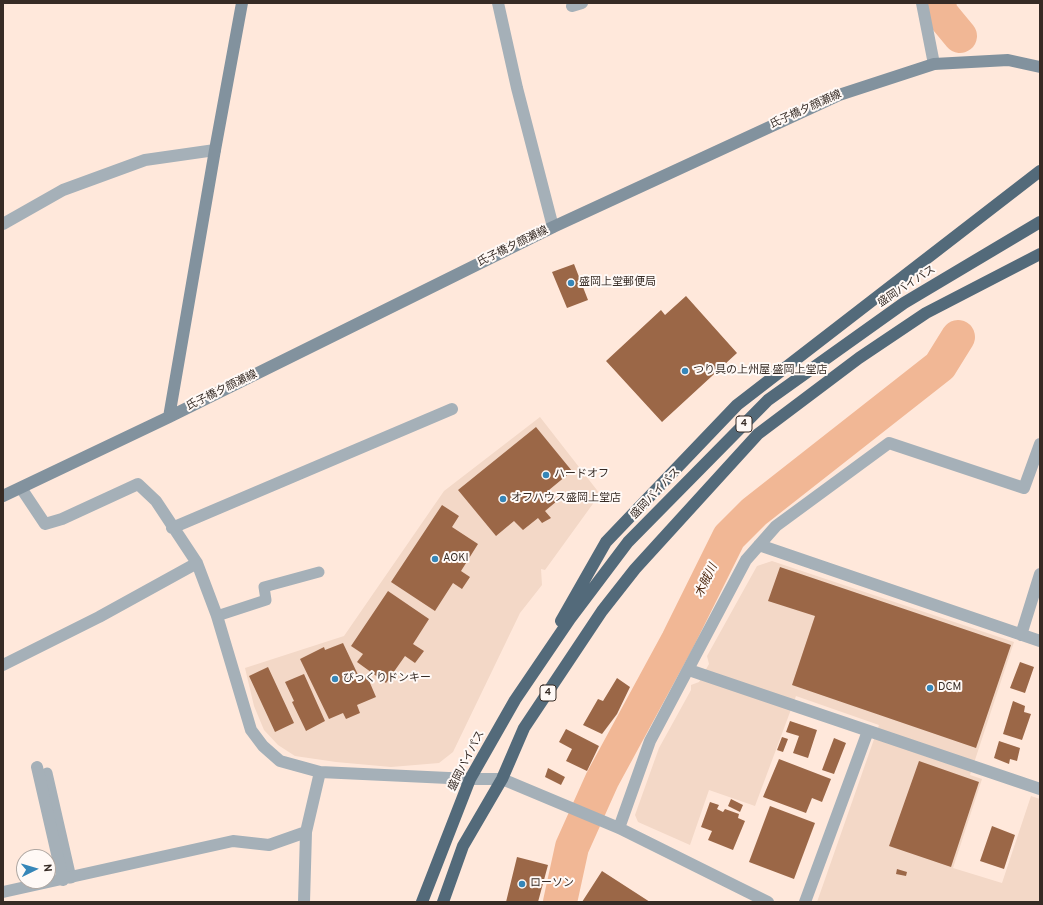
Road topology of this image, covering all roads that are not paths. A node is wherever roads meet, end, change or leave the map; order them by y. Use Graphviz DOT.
graph roads {
  1 [pos="242,3"];
  2 [pos="498,3"];
  3 [pos="922,3"];
  4 [pos="934,64"];
  5 [pos="1040,67"];
  6 [pos="215,150"];
  7 [pos="1040,166"];
  8 [pos="1040,171"];
  9 [pos="1021,187"];
  10 [pos="1040,222"];
  11 [pos="3,224"];
  12 [pos="553,227"];
  13 [pos="1040,254"];
  14 [pos="452,409"];
  15 [pos="169,417"];
  16 [pos="1040,444"];
  17 [pos="21,488"];
  18 [pos="3,496"];
  19 [pos="172,528"];
  20 [pos="758,545"];
  21 [pos="197,564"];
  22 [pos="319,572"];
  23 [pos="1040,574"];
  24 [pos="218,616"];
  25 [pos="1021,635"];
  26 [pos="1040,641"];
  27 [pos="3,665"];
  28 [pos="689,670"];
  29 [pos="515,700"];
  30 [pos="868,731"];
  31 [pos="42,770"];
  32 [pos="320,772"];
  33 [pos="470,779"];
  34 [pos="502,779"];
  35 [pos="1040,789"];
  36 [pos="619,828"];
  37 [pos="306,832"];
  38 [pos="67,879"];
  39 [pos="3,892"];
  40 [pos="304,902"];
  41 [pos="422,902"];
  42 [pos="443,902"];
  43 [pos="768,902"];
  44 [pos="805,902"];
  1 -- 6 [label="main road"];
  2 -- 12 [label="street"];
  3 -- 4 [label="street"];
  4 -- 5 [label="main road, 氏子橋夕顔瀬線"];
  4 -- 12 [label="main road, 氏子橋夕顔瀬線"];
  6 -- 11 [label="street"];
  6 -- 15 [label="main road"];
  7 -- 9 [label="highway"];
  8 -- 9 [label="highway"];
  9 -- 29 [label="highway"];
  10 -- 29 [label="highway, 盛岡バイパス / 4"];
  12 -- 15 [label="main road, 氏子橋夕顔瀬線"];
  13 -- 34 [label="highway, 4"];
  14 -- 19 [label="street"];
  15 -- 17 [label="main road, 氏子橋夕顔瀬線"];
  16 -- 20 [label="street"];
  17 -- 18 [label="main road, 氏子橋夕顔瀬線"];
  17 -- 19 [label="street"];
  19 -- 21 [label="street"];
  20 -- 25 [label="street"];
  20 -- 28 [label="street"];
  21 -- 24 [label="street"];
  21 -- 27 [label="street"];
  22 -- 24 [label="lane"];
  23 -- 25 [label="street"];
  24 -- 32 [label="street"];
  25 -- 26 [label="street"];
  28 -- 30 [label="street"];
  28 -- 36 [label="street"];
  29 -- 33 [label="highway, 盛岡バイパス / 4"];
  30 -- 35 [label="street"];
  30 -- 44 [label="street"];
  31 -- 38 [label="street"];
  32 -- 33 [label="street"];
  32 -- 37 [label="street"];
  33 -- 34 [label="street"];
  33 -- 41 [label="highway, 盛岡バイパス / 4"];
  34 -- 36 [label="street"];
  34 -- 42 [label="highway, 4"];
  36 -- 43 [label="street"];
  37 -- 38 [label="street"];
  37 -- 40 [label="street"];
  38 -- 39 [label="street"];
}
